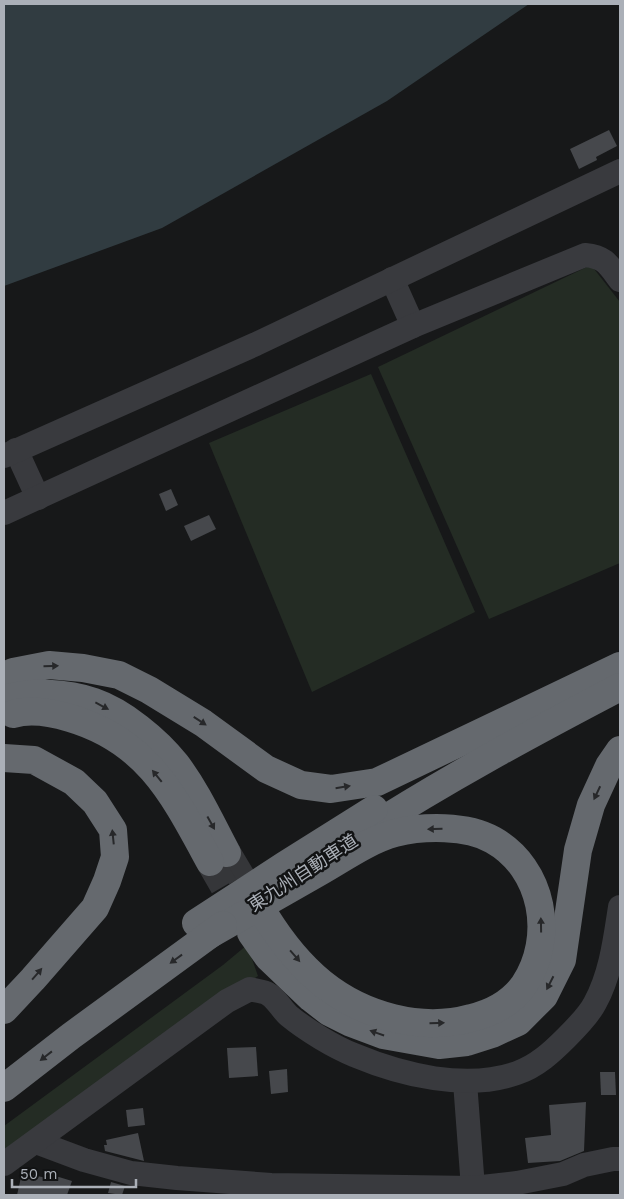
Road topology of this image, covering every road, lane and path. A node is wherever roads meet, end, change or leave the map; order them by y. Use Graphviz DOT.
graph roads {
  1 [pos="620,171"];
  2 [pos="392,279"];
  3 [pos="620,280"];
  4 [pos="413,326"];
  5 [pos="10,453"];
  6 [pos="38,498"];
  7 [pos="4,513"];
  8 [pos="620,668"];
  9 [pos="4,676"];
  10 [pos="620,687"];
  11 [pos="4,699"];
  12 [pos="4,717"];
  13 [pos="620,750"];
  14 [pos="4,758"];
  15 [pos="620,907"];
  16 [pos="207,936"];
  17 [pos="4,1010"];
  18 [pos="4,1065"];
  19 [pos="464,1082"];
  20 [pos="4,1088"];
  21 [pos="36,1142"];
  22 [pos="620,1159"];
  23 [pos="4,1164"];
  24 [pos="473,1188"];
  1 -- 2 [label="street"];
  2 -- 4 [label="street"];
  2 -- 5 [label="street"];
  3 -- 4 [label="street"];
  4 -- 6 [label="street"];
  5 -- 6 [label="street"];
  6 -- 7 [label="street"];
  9 -- 8 [label="highway, one-way"];
  8 -- 18 [label="highway, 東九州自動車道"];
  10 -- 16 [label="highway, 東九州自動車道"];
  11 -- 12 [label="highway, one-way"];
  13 -- 16 [label="highway, one-way"];
  17 -- 14 [label="highway, one-way"];
  15 -- 19 [label="street"];
  16 -- 20 [label="highway, 東九州自動車道, one-way"];
  19 -- 21 [label="street"];
  19 -- 24 [label="street"];
  21 -- 23 [label="street"];
  21 -- 24 [label="street"];
  22 -- 24 [label="street"];
}
